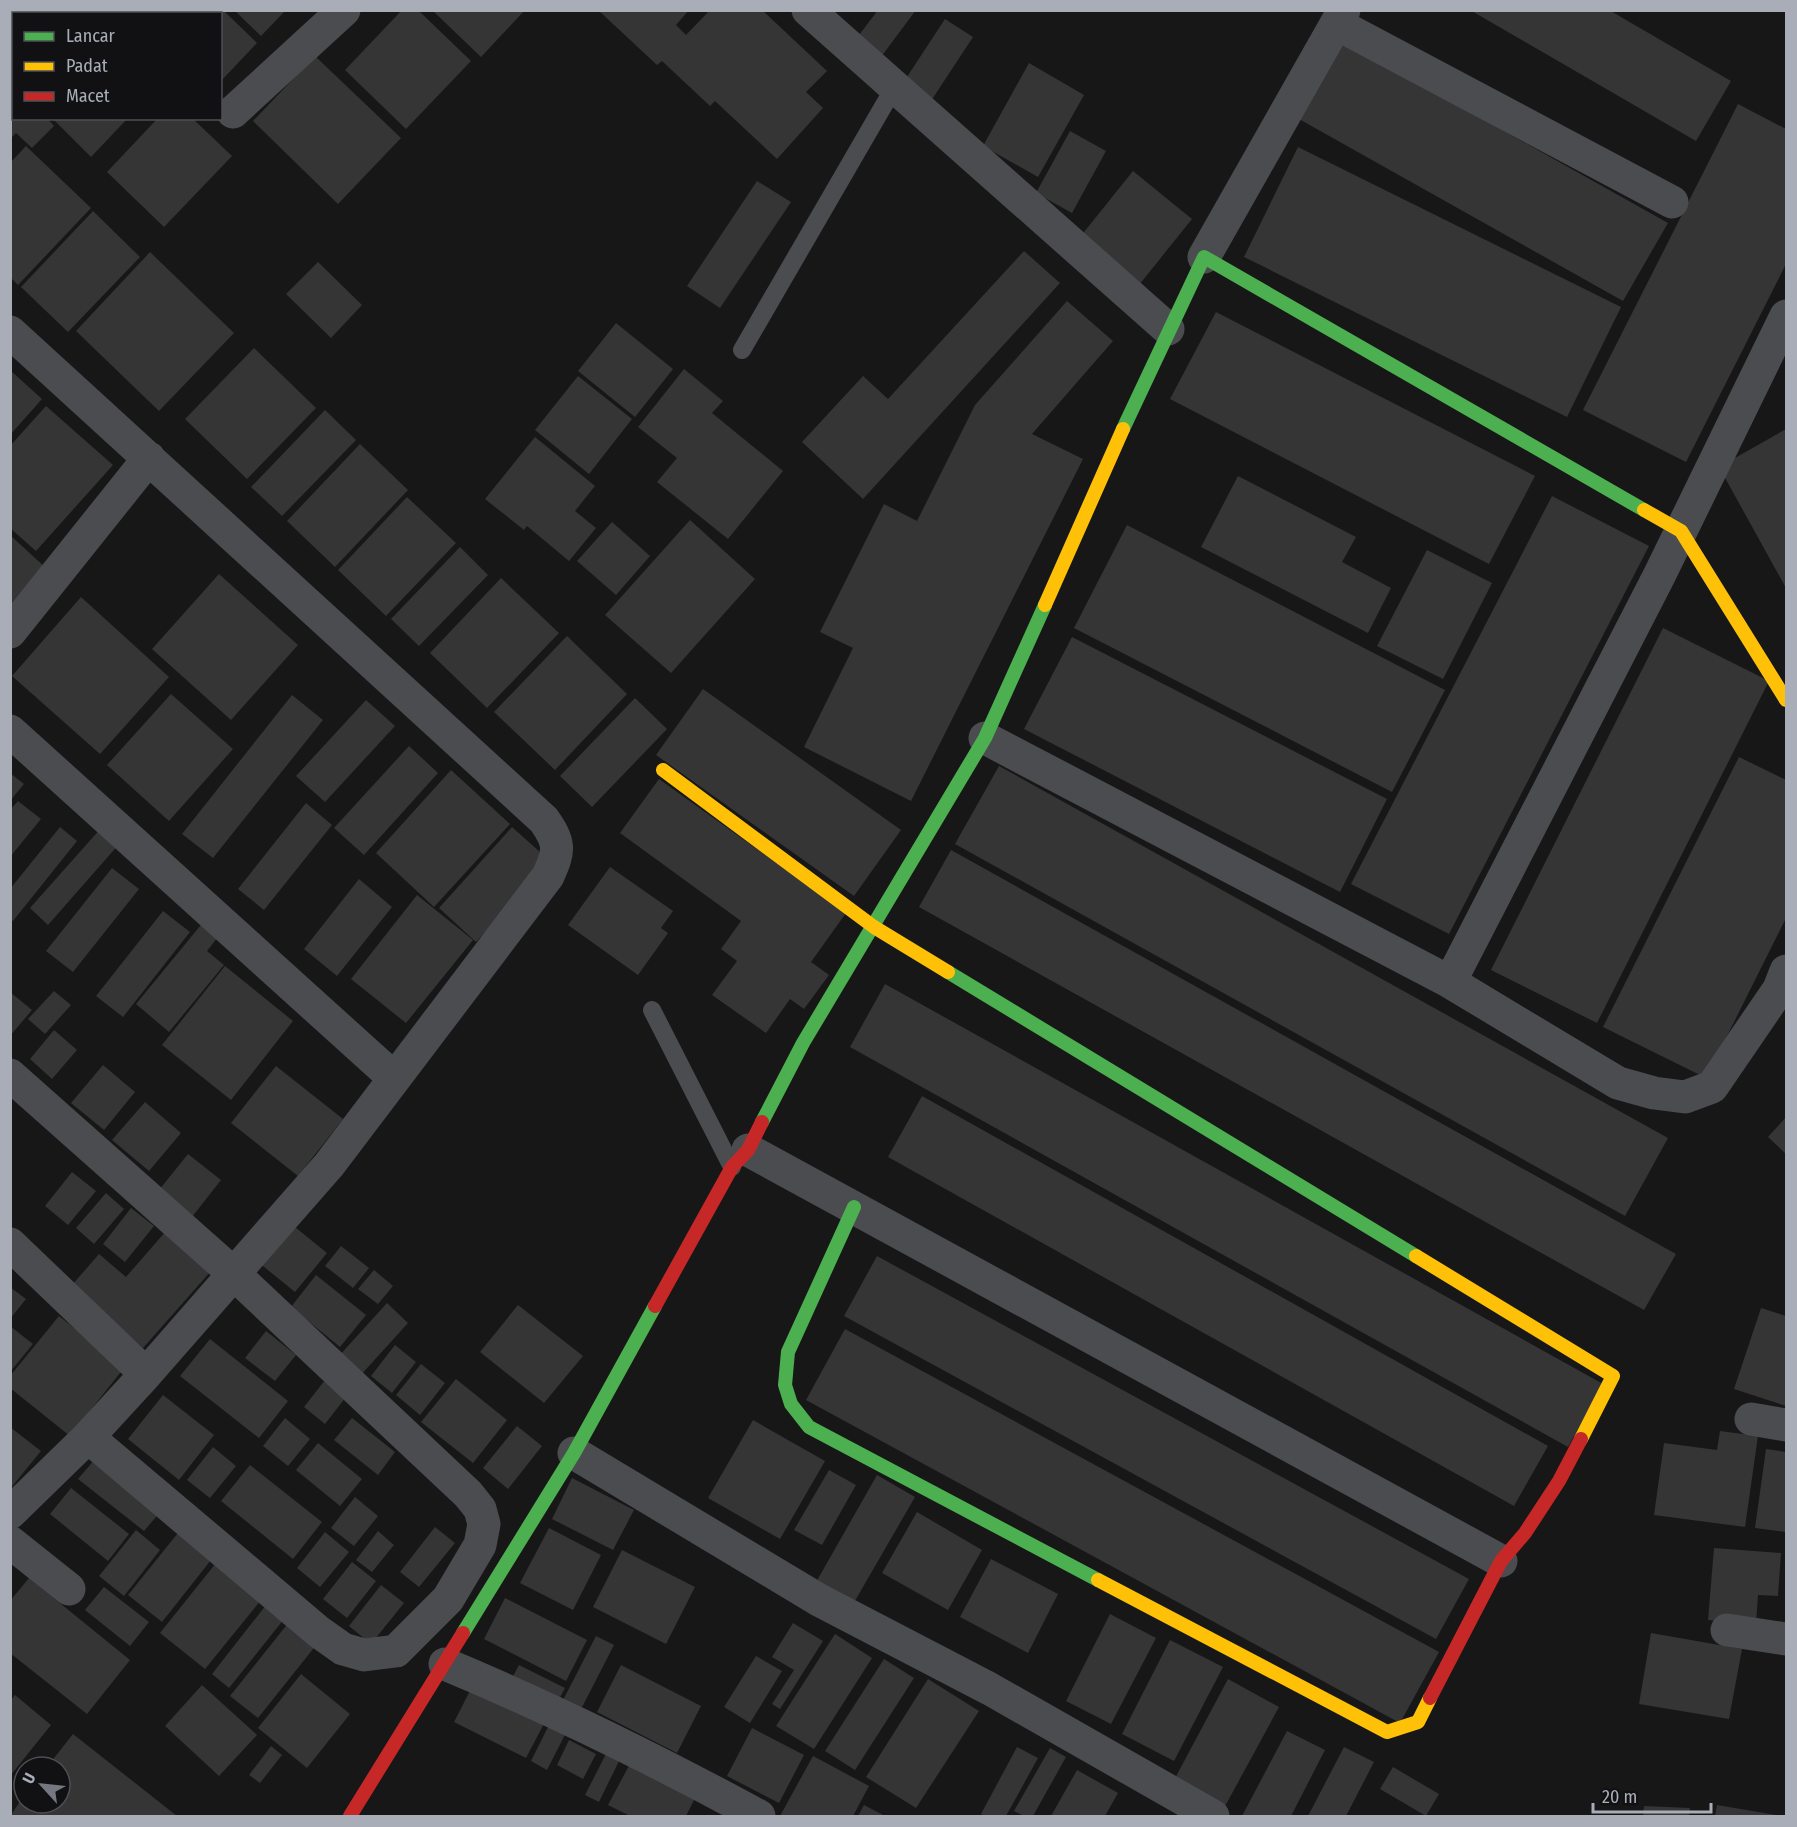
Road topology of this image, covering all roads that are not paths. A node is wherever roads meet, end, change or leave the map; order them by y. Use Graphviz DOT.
graph roads {
  1 [pos="344,10"];
  2 [pos="808,10"];
  3 [pos="1340,17"];
  4 [pos="895,86"];
  5 [pos="233,112"];
  6 [pos="1672,202"];
  7 [pos="1204,257"];
  8 [pos="1786,315"];
  9 [pos="1168,329"];
  10 [pos="10,332"];
  11 [pos="742,350"];
  12 [pos="149,458"];
  13 [pos="1681,531"];
  14 [pos="10,632"];
  15 [pos="1786,700"];
  16 [pos="10,731"];
  17 [pos="985,738"];
  18 [pos="663,770"];
  19 [pos="874,927"];
  20 [pos="1786,971"];
  21 [pos="1450,982"];
  22 [pos="652,1010"];
  23 [pos="10,1075"];
  24 [pos="394,1078"];
  25 [pos="740,1159"];
  26 [pos="854,1207"];
  27 [pos="10,1244"];
  28 [pos="232,1273"];
  29 [pos="146,1374"];
  30 [pos="1751,1419"];
  31 [pos="1786,1425"];
  32 [pos="88,1437"];
  33 [pos="574,1453"];
  34 [pos="10,1513"];
  35 [pos="10,1542"];
  36 [pos="1501,1561"];
  37 [pos="69,1589"];
  38 [pos="1727,1630"];
  39 [pos="1786,1639"];
  40 [pos="445,1664"];
  41 [pos="350,1816"];
  42 [pos="759,1816"];
  43 [pos="1213,1816"];
  1 -- 5 [label="street"];
  2 -- 4 [label="street"];
  3 -- 6 [label="street"];
  3 -- 7 [label="street"];
  4 -- 9 [label="street"];
  4 -- 11 [label="lane"];
  7 -- 9 [label="street"];
  7 -- 13 [label="street"];
  8 -- 13 [label="street"];
  9 -- 17 [label="street"];
  10 -- 12 [label="street"];
  12 -- 14 [label="street"];
  12 -- 24 [label="street"];
  13 -- 15 [label="street"];
  13 -- 21 [label="street"];
  16 -- 24 [label="street"];
  17 -- 19 [label="street"];
  17 -- 21 [label="street"];
  18 -- 19 [label="street"];
  19 -- 25 [label="street"];
  19 -- 36 [label="street"];
  20 -- 21 [label="street"];
  22 -- 25 [label="lane"];
  23 -- 28 [label="street"];
  24 -- 28 [label="street"];
  25 -- 26 [label="street"];
  25 -- 33 [label="street"];
  26 -- 36 [label="street"];
  26 -- 36 [label="street"];
  27 -- 29 [label="street"];
  28 -- 29 [label="street"];
  28 -- 32 [label="street"];
  29 -- 32 [label="street"];
  30 -- 31 [label="street"];
  32 -- 34 [label="street"];
  33 -- 40 [label="street"];
  33 -- 43 [label="street"];
  35 -- 37 [label="street"];
  38 -- 39 [label="street"];
  40 -- 41 [label="street"];
  40 -- 42 [label="street"];
}
